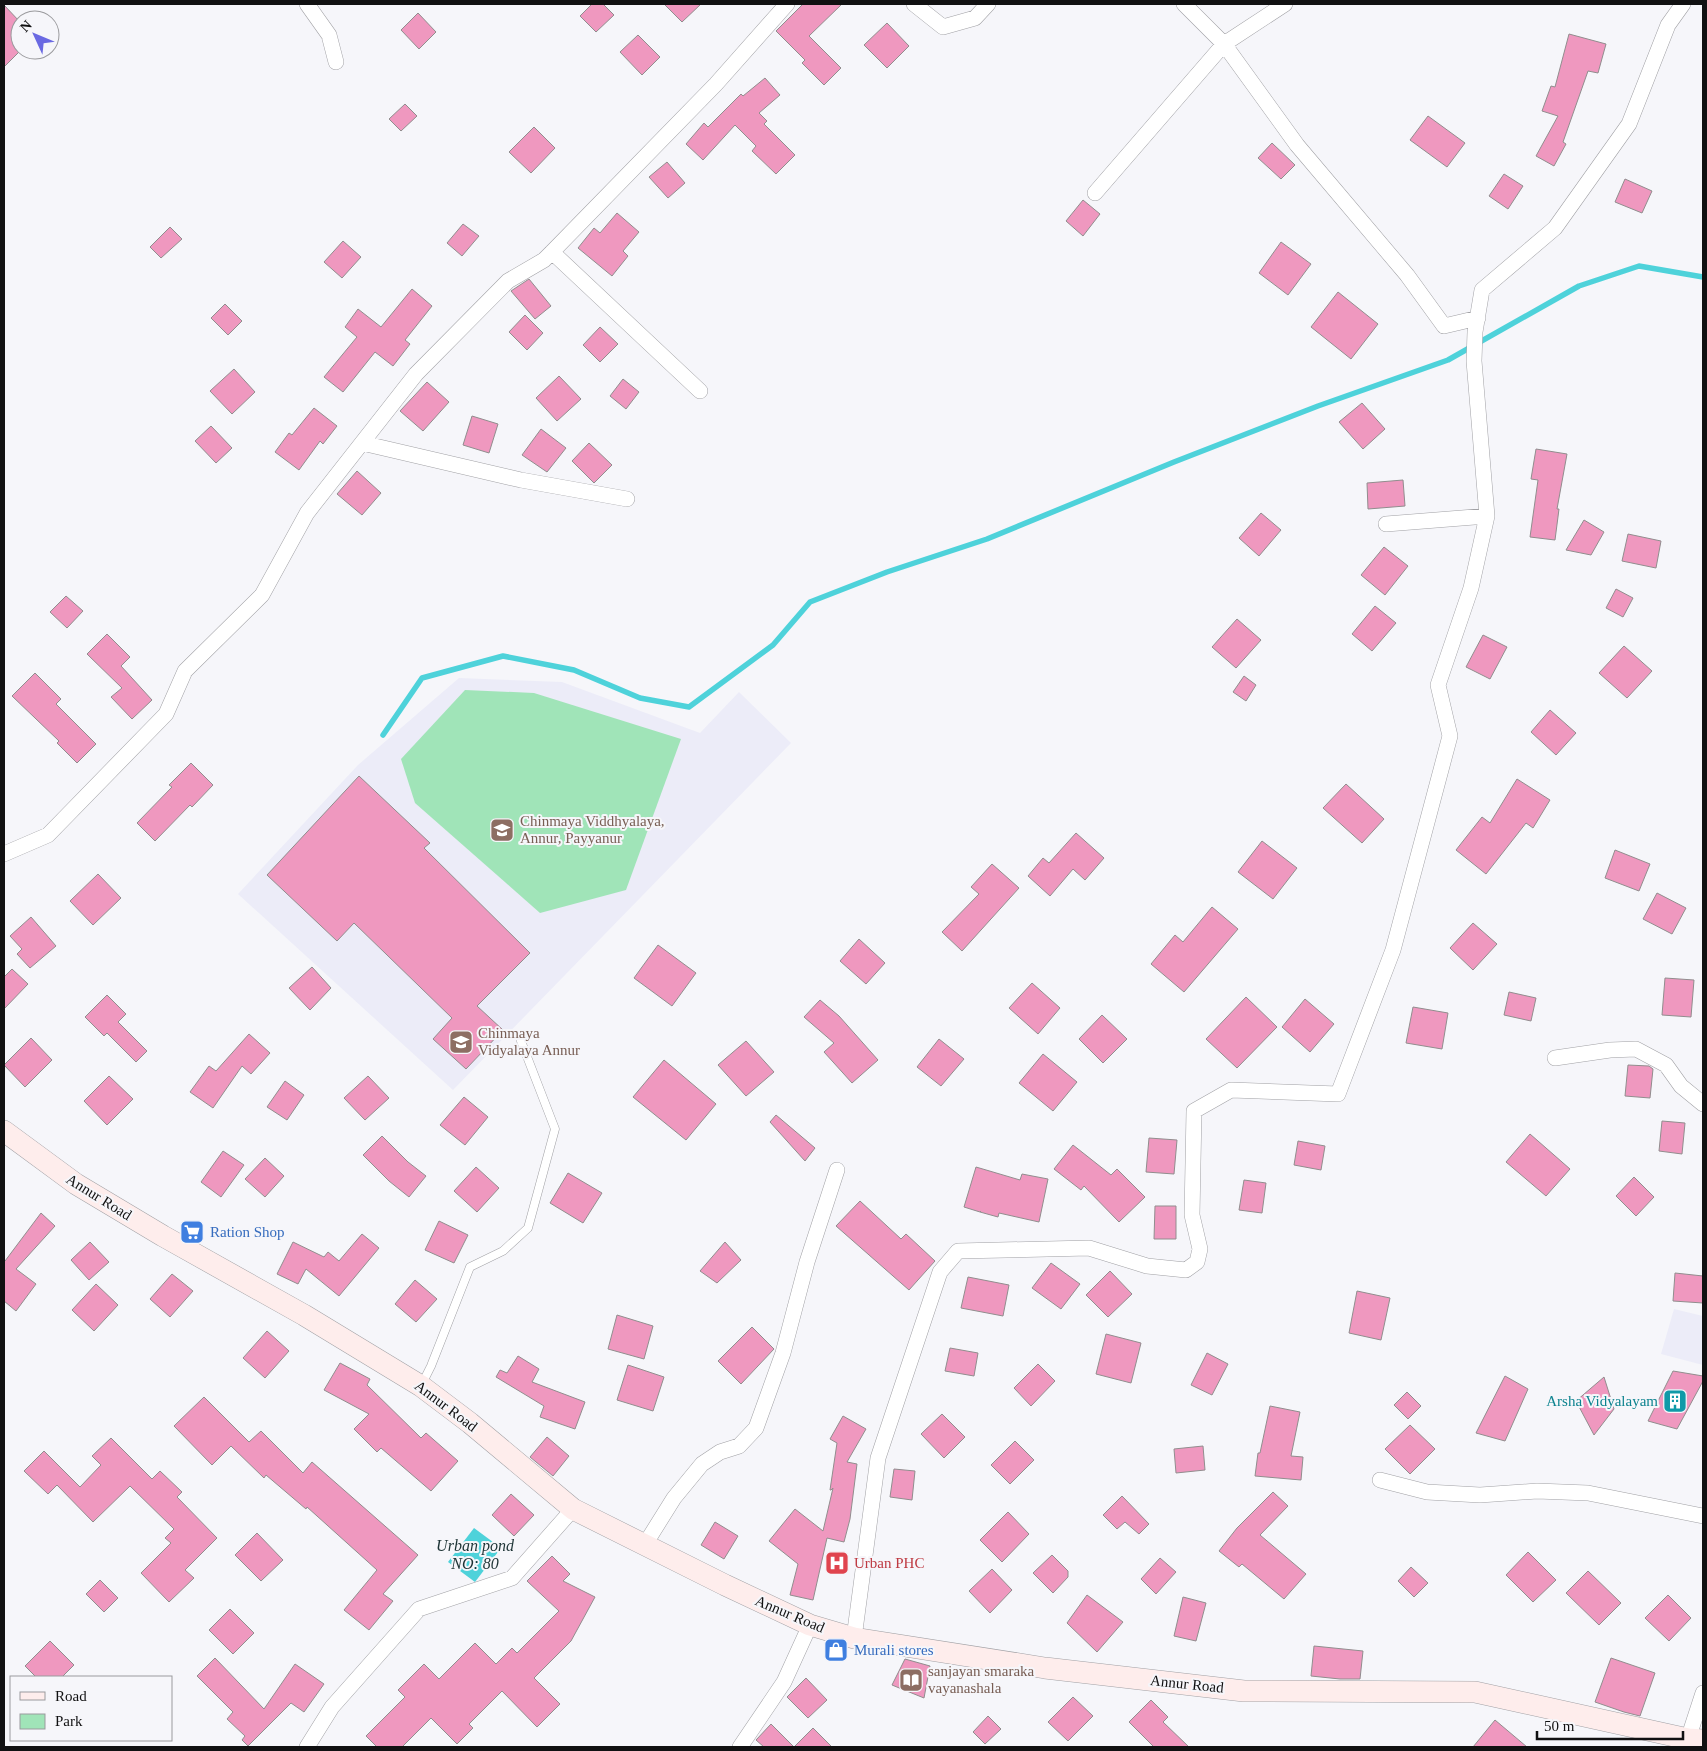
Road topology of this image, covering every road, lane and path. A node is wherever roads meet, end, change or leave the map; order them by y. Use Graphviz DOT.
graph roads {
  1 [pos="306,4"];
  2 [pos="787,4"];
  3 [pos="914,4"];
  4 [pos="988,4"];
  5 [pos="1184,4"];
  6 [pos="1285,4"];
  7 [pos="1683,4"];
  8 [pos="1224,44"];
  9 [pos="336,62"];
  10 [pos="1095,193"];
  11 [pos="552,252"];
  12 [pos="1477,325"];
  13 [pos="700,391"];
  14 [pos="362,443"];
  15 [pos="627,499"];
  16 [pos="1487,516"];
  17 [pos="1386,524"];
  18 [pos="4,854"];
  19 [pos="521,1041"];
  20 [pos="1555,1058"];
  21 [pos="1703,1104"];
  22 [pos="4,1131"];
  23 [pos="837,1170"];
  24 [pos="421,1386"];
  25 [pos="1380,1480"];
  26 [pos="573,1509"];
  27 [pos="1703,1516"];
  28 [pos="644,1546"];
  29 [pos="810,1625"];
  30 [pos="854,1638"];
  31 [pos="1703,1693"];
  32 [pos="1691,1742"];
  33 [pos="307,1747"];
  34 [pos="740,1747"];
  1 -- 9 [label="street"];
  2 -- 11 [label="street"];
  3 -- 4 [label="street"];
  5 -- 8 [label="street"];
  6 -- 8 [label="street"];
  7 -- 12 [label="street"];
  8 -- 10 [label="street"];
  8 -- 12 [label="street"];
  11 -- 13 [label="street"];
  11 -- 14 [label="street"];
  12 -- 16 [label="street"];
  14 -- 15 [label="street"];
  14 -- 18 [label="street"];
  16 -- 17 [label="street"];
  16 -- 30 [label="street"];
  19 -- 24 [label="lane"];
  20 -- 21 [label="street"];
  22 -- 24 [label="main road, Annur Road"];
  23 -- 28 [label="street"];
  24 -- 26 [label="main road, Annur Road"];
  25 -- 27 [label="street"];
  26 -- 28 [label="main road, Annur Road"];
  26 -- 33 [label="street"];
  28 -- 29 [label="main road, Annur Road"];
  29 -- 30 [label="main road, Annur Road"];
  29 -- 34 [label="street"];
  30 -- 32 [label="main road, Annur Road"];
  31 -- 32 [label="street"];
}
